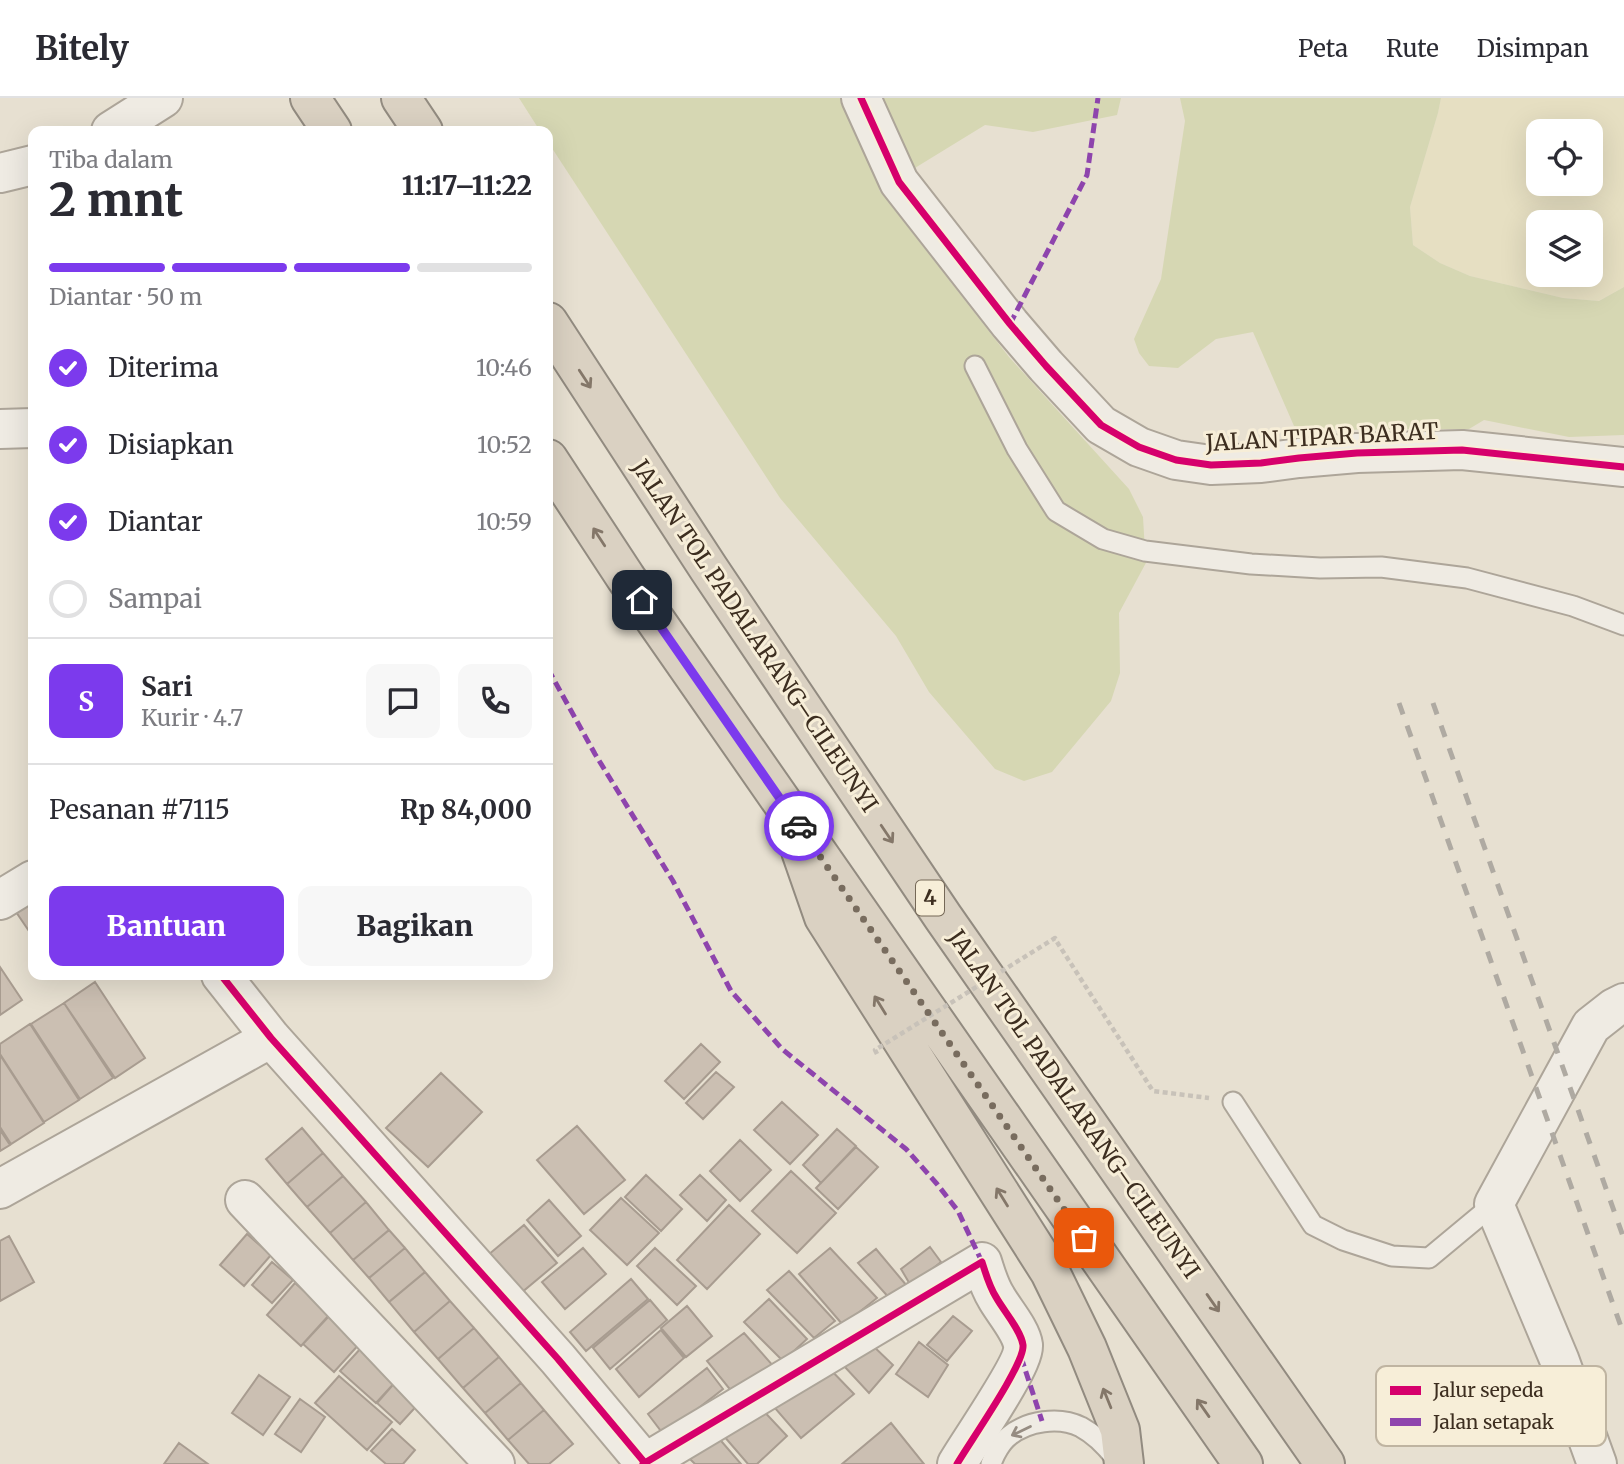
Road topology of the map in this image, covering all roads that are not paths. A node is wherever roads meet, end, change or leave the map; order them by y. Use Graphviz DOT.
graph roads {
  1 [pos="163,98"];
  2 [pos="310,98"];
  3 [pos="401,98"];
  4 [pos="861,98"];
  5 [pos="120,126"];
  6 [pos="329,126"];
  7 [pos="419,126"];
  8 [pos="28,166"];
  9 [pos="0,173"];
  10 [pos="553,330"];
  11 [pos="975,366"];
  12 [pos="28,428"];
  13 [pos="0,429"];
  14 [pos="553,467"];
  15 [pos="1624,467"];
  16 [pos="1624,625"];
  17 [pos="785,805"];
  18 [pos="28,883"];
  19 [pos="0,900"];
  20 [pos="225,980"];
  21 [pos="1624,1003"];
  22 [pos="271,1038"];
  23 [pos="1233,1102"];
  24 [pos="0,1189"];
  25 [pos="245,1200"];
  26 [pos="1494,1204"];
  27 [pos="1562,1366"];
  28 [pos="1590,1446"];
  29 [pos="644,1463"];
  30 [pos="495,1464"];
  31 [pos="957,1464"];
  32 [pos="991,1464"];
  33 [pos="1121,1464"];
  34 [pos="1243,1464"];
  35 [pos="1325,1464"];
  36 [pos="1597,1464"];
  1 -- 5 [label="street"];
  2 -- 6 [label="highway"];
  3 -- 7 [label="highway"];
  4 -- 15 [label="street, JALAN TIPAR BARAT"];
  8 -- 9 [label="street"];
  10 -- 35 [label="highway, JALAN TOL PADALARANG–CILEUNYI / 4, one-way"];
  11 -- 16 [label="lane"];
  12 -- 13 [label="street"];
  17 -- 14 [label="highway, one-way"];
  33 -- 17 [label="highway, one-way"];
  34 -- 17 [label="highway, one-way"];
  18 -- 19 [label="street"];
  20 -- 22 [label="street"];
  21 -- 26 [label="street"];
  22 -- 24 [label="street"];
  22 -- 29 [label="street"];
  23 -- 26 [label="lane"];
  25 -- 30 [label="street"];
  26 -- 27 [label="street"];
  28 -- 36 [label="street"];
  29 -- 31 [label="street"];
  33 -- 32 [label="lane, one-way"];
}
